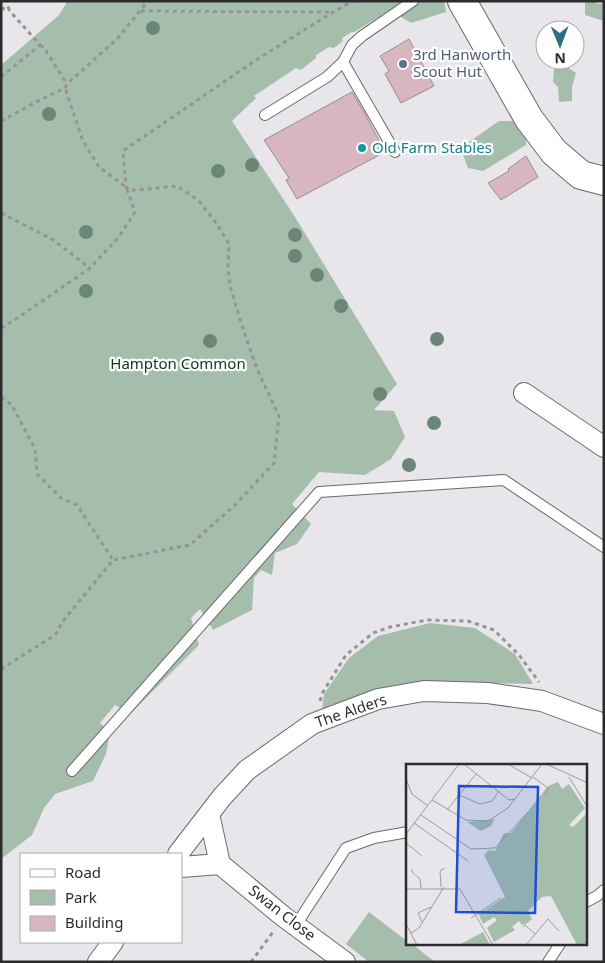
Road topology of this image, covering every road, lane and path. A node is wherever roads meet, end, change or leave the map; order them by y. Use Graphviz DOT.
graph roads {
  1 [pos="8,1"];
  2 [pos="148,1"];
  3 [pos="354,1"];
  4 [pos="412,1"];
  5 [pos="462,1"];
  6 [pos="1,8"];
  7 [pos="9,10"];
  8 [pos="141,11"];
  9 [pos="333,12"];
  10 [pos="40,45"];
  11 [pos="343,62"];
  12 [pos="1,77"];
  13 [pos="67,84"];
  14 [pos="65,88"];
  15 [pos="265,115"];
  16 [pos="1,121"];
  17 [pos="395,152"];
  18 [pos="593,178"];
  19 [pos="126,187"];
  20 [pos="1,213"];
  21 [pos="90,268"];
  22 [pos="1,328"];
  23 [pos="524,393"];
  24 [pos="1,396"];
  25 [pos="604,446"];
  26 [pos="604,547"];
  27 [pos="113,560"];
  28 [pos="1,669"];
  29 [pos="542,701"];
  30 [pos="312,724"];
  31 [pos="604,724"];
  32 [pos="72,771"];
  33 [pos="209,814"];
  34 [pos="406,832"];
  35 [pos="179,853"];
  36 [pos="220,864"];
  37 [pos="182,867"];
  38 [pos="600,893"];
  39 [pos="588,901"];
  40 [pos="290,921"];
  41 [pos="111,943"];
  42 [pos="559,946"];
  43 [pos="98,962"];
  44 [pos="251,962"];
  45 [pos="345,962"];
  46 [pos="548,962"];
  1 -- 7 [label="path"];
  2 -- 8 [label="path"];
  3 -- 9 [label="path"];
  4 -- 11 [label="lane"];
  5 -- 18 [label="street"];
  6 -- 7 [label="path"];
  7 -- 10 [label="path"];
  8 -- 9 [label="path"];
  8 -- 13 [label="path"];
  9 -- 19 [label="path"];
  10 -- 12 [label="path"];
  10 -- 13 [label="path"];
  11 -- 15 [label="lane"];
  11 -- 17 [label="lane"];
  13 -- 14 [label="path"];
  14 -- 16 [label="path"];
  14 -- 19 [label="path"];
  19 -- 21 [label="path"];
  19 -- 27 [label="path"];
  20 -- 21 [label="path"];
  21 -- 22 [label="path"];
  23 -- 25 [label="street"];
  24 -- 27 [label="path"];
  26 -- 32 [label="lane"];
  27 -- 28 [label="path"];
  29 -- 30 [label="street, The Alders"];
  29 -- 30 [label="path"];
  29 -- 31 [label="street, The Alders"];
  30 -- 33 [label="street, The Alders"];
  33 -- 35 [label="street, The Alders"];
  33 -- 36 [label="street"];
  34 -- 40 [label="lane"];
  36 -- 37 [label="street"];
  36 -- 40 [label="street, Swan Close"];
  38 -- 39 [label="lane"];
  40 -- 44 [label="path"];
  40 -- 45 [label="street, Swan Close"];
  41 -- 43 [label="street"];
  42 -- 46 [label="lane"];
}
